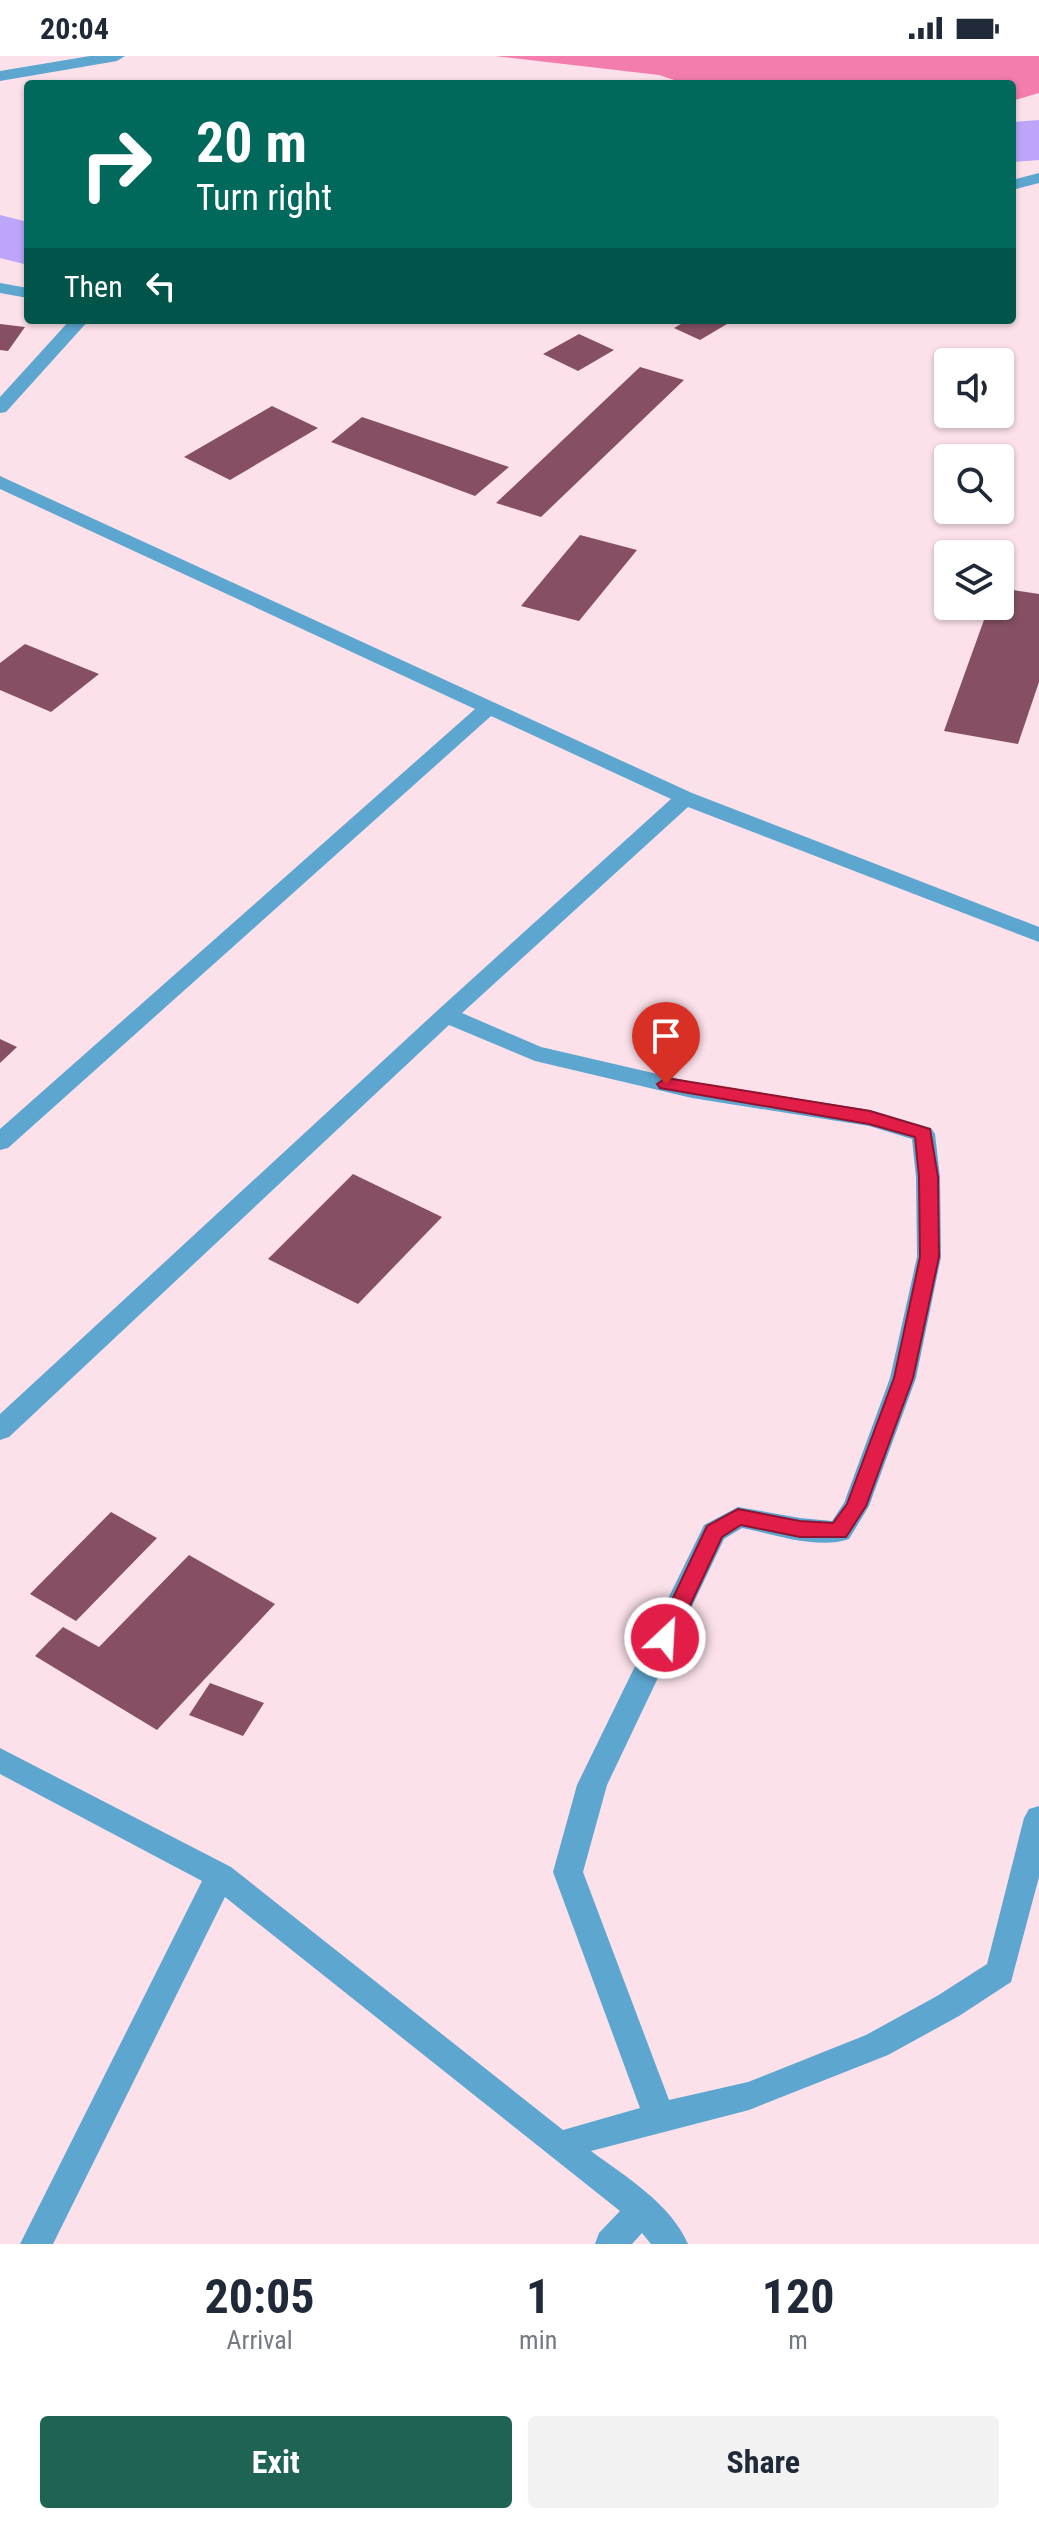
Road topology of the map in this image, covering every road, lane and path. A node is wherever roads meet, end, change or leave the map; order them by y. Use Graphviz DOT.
graph roads {
  1 [pos="117,56"];
  2 [pos="0,76"];
  3 [pos="1039,178"];
  4 [pos="1016,184"];
  5 [pos="0,288"];
  6 [pos="24,292"];
  7 [pos="76,324"];
  8 [pos="0,408"];
  9 [pos="0,482"];
  10 [pos="488,708"];
  11 [pos="685,798"];
  12 [pos="1039,935"];
  13 [pos="446,1015"];
  14 [pos="0,1142"];
  15 [pos="0,1430"];
  16 [pos="0,1760"];
  17 [pos="1039,1818"];
  18 [pos="220,1876"];
  19 [pos="659,2117"];
  20 [pos="559,2146"];
  21 [pos="643,2209"];
  22 [pos="36,2244"];
  23 [pos="611,2244"];
  24 [pos="672,2244"];
  1 -- 2 [label="street"];
  3 -- 4 [label="street"];
  5 -- 6 [label="street"];
  7 -- 8 [label="street"];
  9 -- 10 [label="street"];
  10 -- 11 [label="street"];
  10 -- 14 [label="street"];
  11 -- 12 [label="street"];
  11 -- 13 [label="street"];
  13 -- 15 [label="street"];
  13 -- 19 [label="street"];
  16 -- 18 [label="street"];
  17 -- 19 [label="street"];
  18 -- 20 [label="street"];
  18 -- 22 [label="street"];
  19 -- 20 [label="street"];
  20 -- 21 [label="street"];
  21 -- 23 [label="street"];
  21 -- 24 [label="street"];
}
